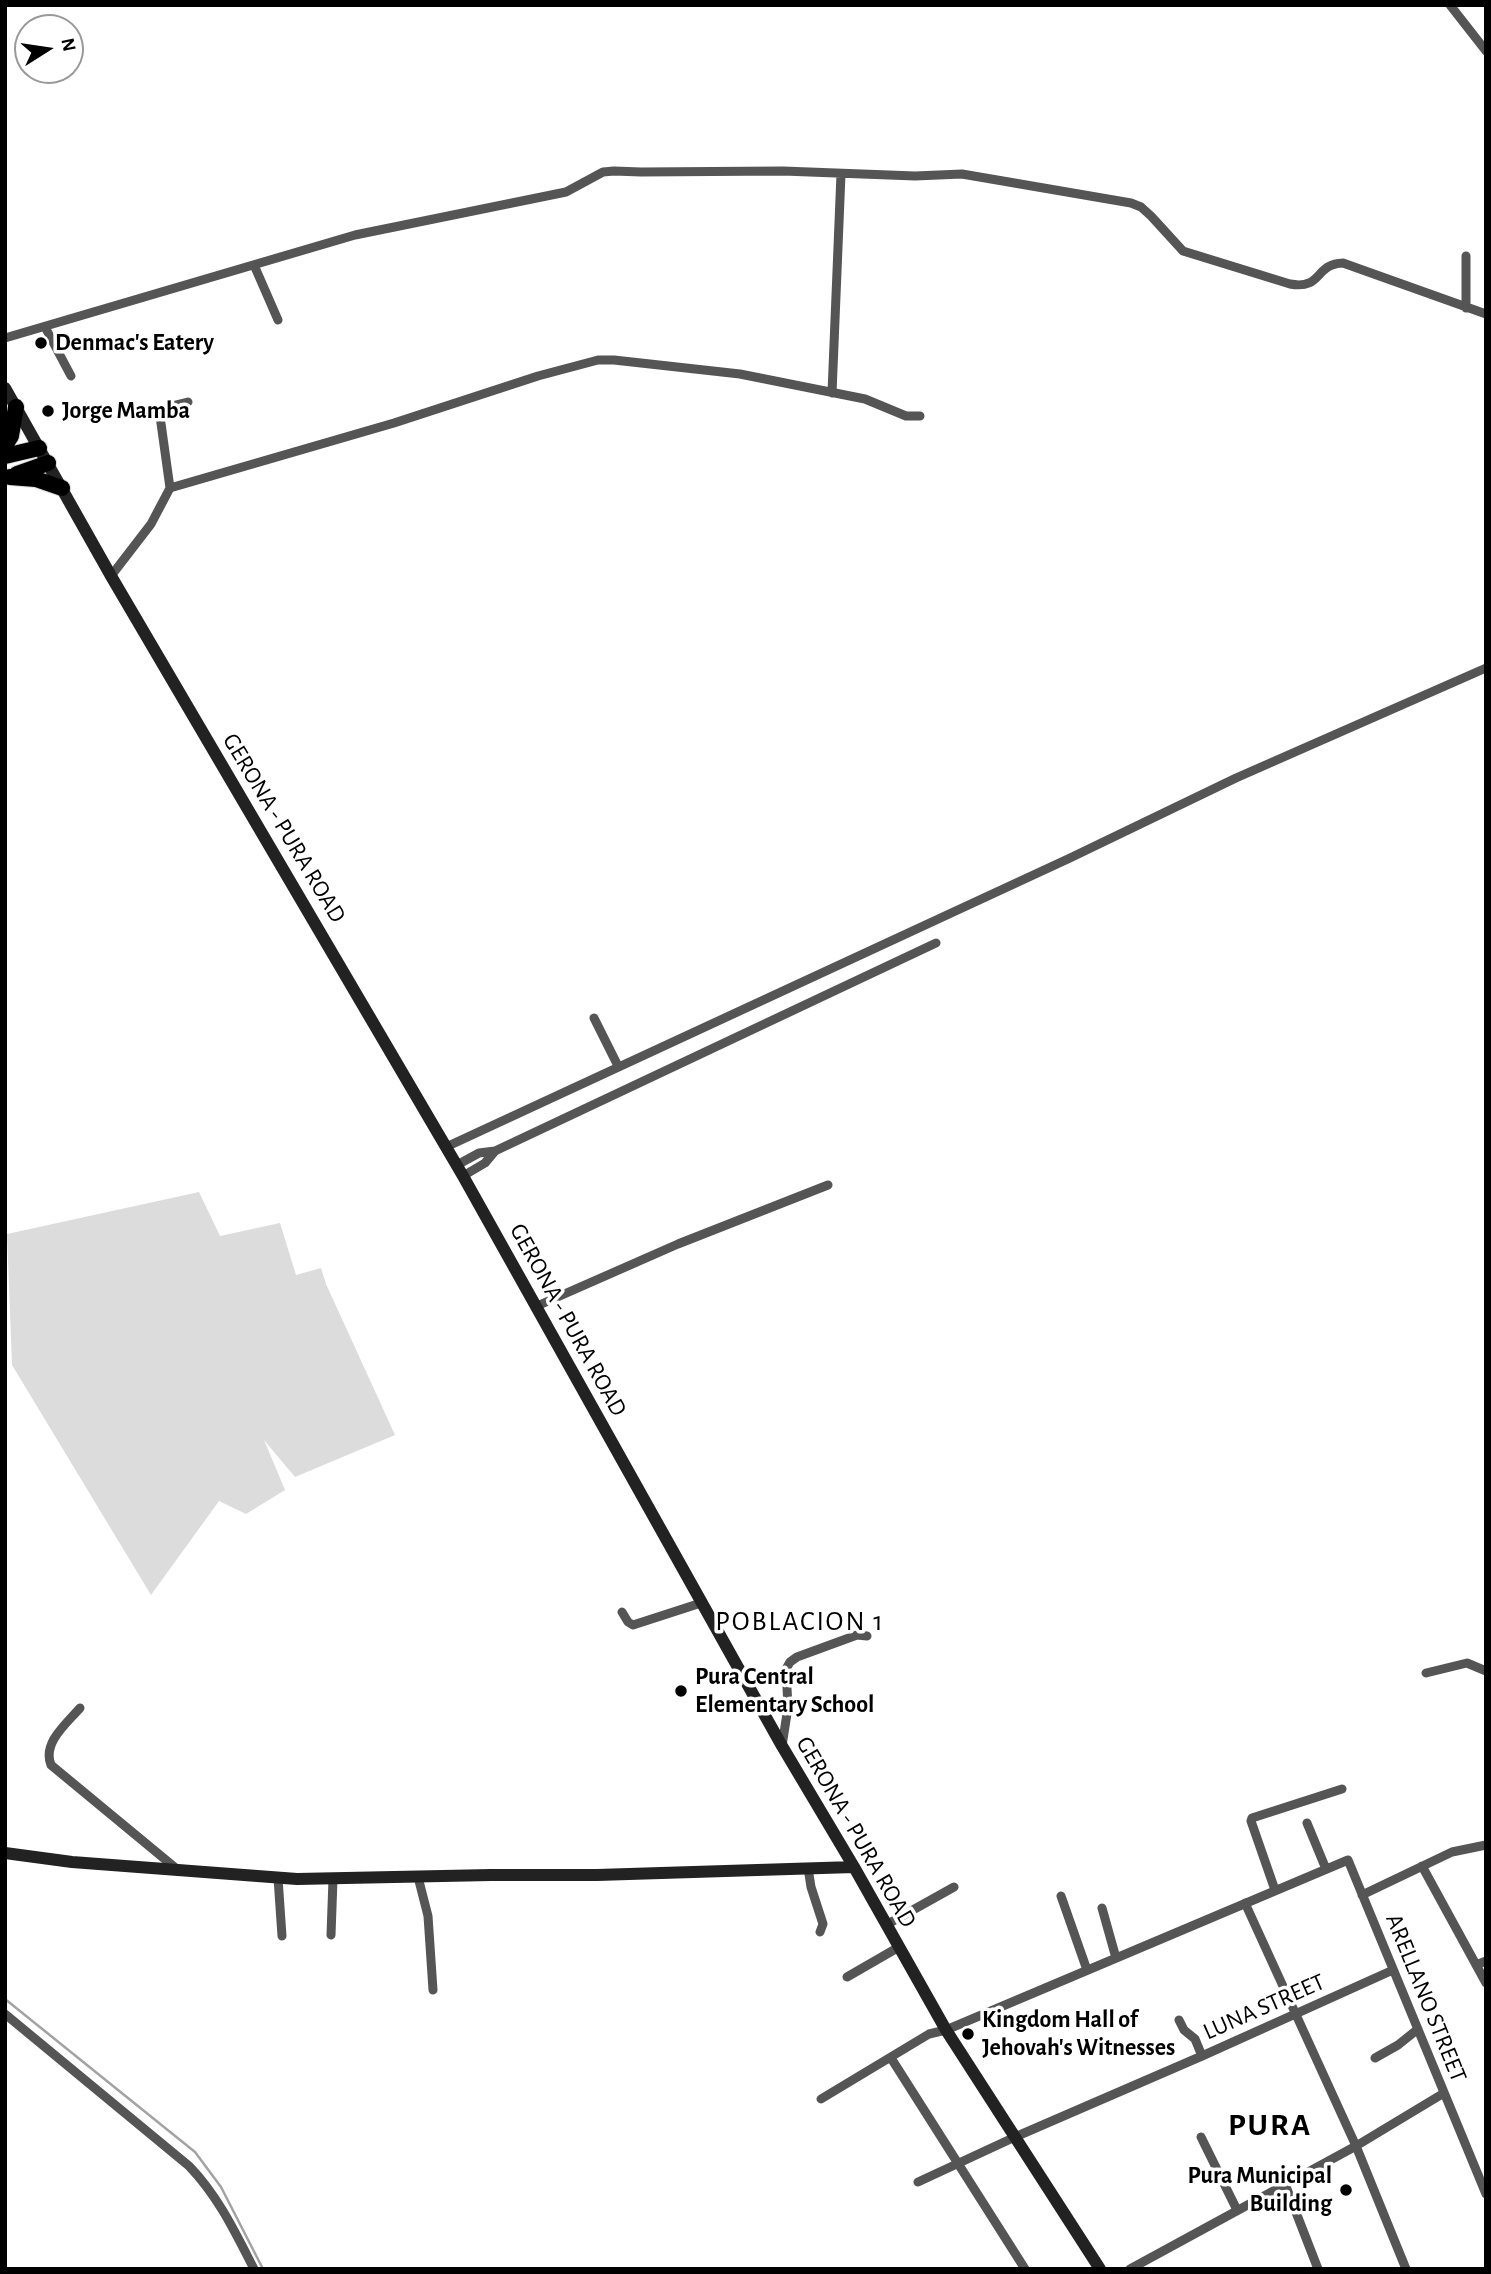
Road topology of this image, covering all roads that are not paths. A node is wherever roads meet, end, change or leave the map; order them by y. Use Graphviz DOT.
graph roads {
  1 [pos="1450,5"];
  2 [pos="1486,51"];
  3 [pos="841,174"];
  4 [pos="1466,256"];
  5 [pos="254,265"];
  6 [pos="1466,308"];
  7 [pos="1486,314"];
  8 [pos="278,320"];
  9 [pos="45,327"];
  10 [pos="5,338"];
  11 [pos="71,376"];
  12 [pos="5,388"];
  13 [pos="832,393"];
  14 [pos="188,402"];
  15 [pos="16,407"];
  16 [pos="920,416"];
  17 [pos="5,445"];
  18 [pos="39,448"];
  19 [pos="5,456"];
  20 [pos="48,463"];
  21 [pos="8,477"];
  22 [pos="62,488"];
  23 [pos="170,488"];
  24 [pos="111,576"];
  25 [pos="1486,668"];
  26 [pos="936,943"];
  27 [pos="594,1018"];
  28 [pos="618,1066"];
  29 [pos="446,1147"];
  30 [pos="460,1170"];
  31 [pos="828,1185"];
  32 [pos="537,1306"];
  33 [pos="701,1603"];
  34 [pos="622,1612"];
  35 [pos="867,1636"];
  36 [pos="1486,1671"];
  37 [pos="1426,1674"];
  38 [pos="80,1708"];
  39 [pos="782,1746"];
  40 [pos="1342,1789"];
  41 [pos="1307,1823"];
  42 [pos="1486,1845"];
  43 [pos="5,1853"];
  44 [pos="854,1867"];
  45 [pos="1422,1867"];
  46 [pos="808,1868"];
  47 [pos="1326,1869"];
  48 [pos="179,1871"];
  49 [pos="418,1877"];
  50 [pos="278,1878"];
  51 [pos="332,1880"];
  52 [pos="954,1887"];
  53 [pos="1275,1890"];
  54 [pos="1362,1895"];
  55 [pos="1062,1896"];
  56 [pos="1245,1903"];
  57 [pos="1102,1908"];
  58 [pos="886,1925"];
  59 [pos="820,1932"];
  60 [pos="331,1935"];
  61 [pos="282,1936"];
  62 [pos="899,1947"];
  63 [pos="1116,1958"];
  64 [pos="1486,1961"];
  65 [pos="1476,1965"];
  66 [pos="1087,1970"];
  67 [pos="1393,1970"];
  68 [pos="847,1977"];
  69 [pos="1486,1983"];
  70 [pos="433,1990"];
  71 [pos="5,2014"];
  72 [pos="1296,2015"];
  73 [pos="1179,2020"];
  74 [pos="1418,2029"];
  75 [pos="946,2030"];
  76 [pos="1202,2056"];
  77 [pos="891,2058"];
  78 [pos="1375,2058"];
  79 [pos="1444,2093"];
  80 [pos="821,2099"];
  81 [pos="1015,2137"];
  82 [pos="1201,2137"];
  83 [pos="1356,2146"];
  84 [pos="957,2163"];
  85 [pos="918,2182"];
  86 [pos="1285,2184"];
  87 [pos="1486,2194"];
  88 [pos="1237,2210"];
  89 [pos="254,2269"];
  90 [pos="1026,2269"];
  91 [pos="1100,2269"];
  92 [pos="1130,2269"];
  93 [pos="1318,2269"];
  94 [pos="1406,2269"];
  1 -- 2 [label="street"];
  3 -- 5 [label="street"];
  3 -- 6 [label="street"];
  3 -- 13 [label="street"];
  4 -- 6 [label="street"];
  5 -- 8 [label="street"];
  5 -- 9 [label="street"];
  6 -- 7 [label="street"];
  9 -- 10 [label="street"];
  9 -- 11 [label="street"];
  12 -- 15 [label="main road, GERONA - PURA ROAD"];
  13 -- 16 [label="street"];
  13 -- 23 [label="street"];
  14 -- 23 [label="street"];
  15 -- 17 [label="highway"];
  15 -- 18 [label="main road, GERONA - PURA ROAD"];
  18 -- 19 [label="highway"];
  18 -- 20 [label="main road, GERONA - PURA ROAD"];
  20 -- 21 [label="highway"];
  20 -- 22 [label="main road, GERONA - PURA ROAD"];
  21 -- 22 [label="highway"];
  22 -- 24 [label="main road, GERONA - PURA ROAD"];
  23 -- 24 [label="street"];
  24 -- 29 [label="main road, GERONA - PURA ROAD"];
  25 -- 28 [label="street"];
  26 -- 30 [label="street"];
  27 -- 28 [label="street"];
  28 -- 29 [label="street"];
  29 -- 30 [label="main road, GERONA - PURA ROAD"];
  30 -- 32 [label="main road, GERONA - PURA ROAD"];
  31 -- 32 [label="street"];
  32 -- 33 [label="main road, GERONA - PURA ROAD"];
  33 -- 34 [label="street"];
  33 -- 39 [label="main road, GERONA - PURA ROAD"];
  35 -- 39 [label="street"];
  36 -- 37 [label="street"];
  38 -- 48 [label="street"];
  39 -- 44 [label="main road, GERONA - PURA ROAD"];
  40 -- 53 [label="street"];
  41 -- 47 [label="street"];
  42 -- 45 [label="street"];
  43 -- 48 [label="main road"];
  44 -- 46 [label="main road"];
  44 -- 58 [label="main road, GERONA - PURA ROAD"];
  45 -- 54 [label="street"];
  45 -- 65 [label="street"];
  46 -- 49 [label="main road"];
  46 -- 59 [label="street"];
  47 -- 53 [label="street"];
  47 -- 54 [label="street, ARELLANO STREET"];
  48 -- 50 [label="main road"];
  49 -- 51 [label="main road"];
  49 -- 70 [label="street"];
  50 -- 51 [label="main road"];
  50 -- 61 [label="street"];
  51 -- 60 [label="street"];
  52 -- 58 [label="street"];
  53 -- 56 [label="street"];
  54 -- 67 [label="street, ARELLANO STREET"];
  55 -- 66 [label="street"];
  56 -- 63 [label="street"];
  56 -- 72 [label="street"];
  57 -- 63 [label="street"];
  58 -- 62 [label="main road, GERONA - PURA ROAD"];
  62 -- 68 [label="street"];
  62 -- 75 [label="main road, GERONA - PURA ROAD"];
  63 -- 66 [label="street"];
  64 -- 65 [label="street"];
  65 -- 69 [label="street"];
  66 -- 75 [label="street"];
  67 -- 72 [label="street, LUNA STREET"];
  67 -- 74 [label="street, ARELLANO STREET"];
  71 -- 89 [label="street"];
  72 -- 76 [label="street, LUNA STREET"];
  72 -- 83 [label="street"];
  73 -- 76 [label="street"];
  74 -- 78 [label="street"];
  74 -- 79 [label="street, ARELLANO STREET"];
  75 -- 77 [label="street"];
  75 -- 81 [label="main road, GERONA - PURA ROAD"];
  76 -- 81 [label="street, LUNA STREET"];
  77 -- 80 [label="street"];
  77 -- 84 [label="street"];
  79 -- 83 [label="street"];
  79 -- 87 [label="street, ARELLANO STREET"];
  81 -- 84 [label="street, LUNA STREET"];
  81 -- 91 [label="main road, GERONA - PURA ROAD"];
  82 -- 88 [label="street"];
  83 -- 86 [label="street"];
  83 -- 94 [label="street"];
  84 -- 85 [label="street, LUNA STREET"];
  84 -- 90 [label="street"];
  86 -- 88 [label="street"];
  86 -- 93 [label="street"];
  88 -- 92 [label="street"];
}
